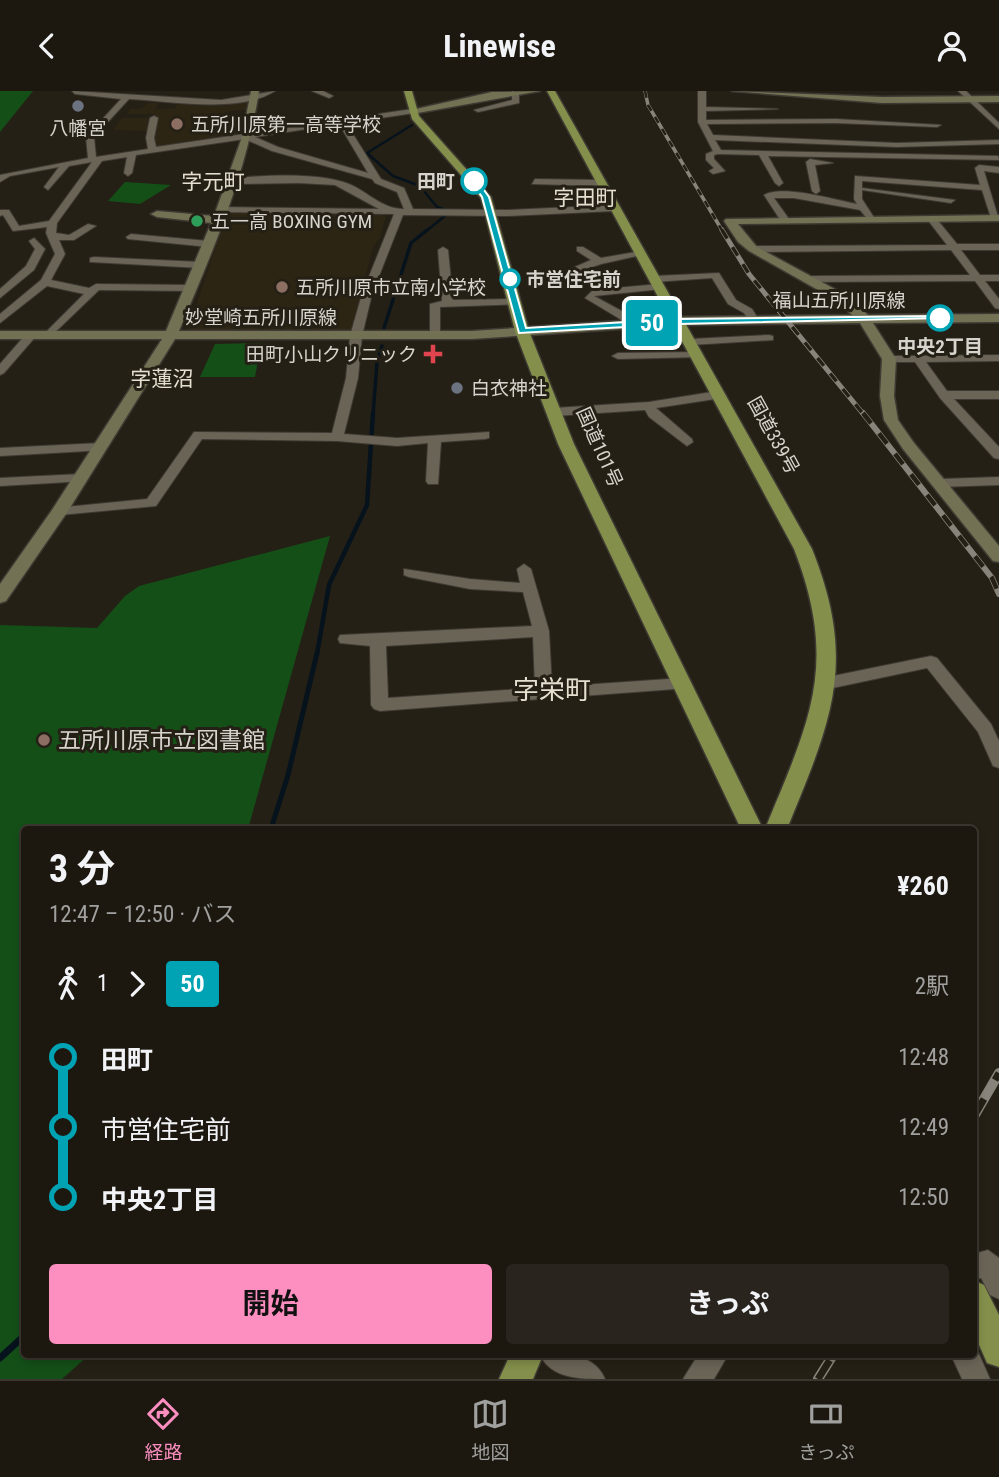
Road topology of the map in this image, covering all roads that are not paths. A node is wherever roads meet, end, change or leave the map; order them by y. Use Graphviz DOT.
graph roads {
  1 [pos="271,91"];
  2 [pos="316,91"];
  3 [pos="408,91"];
  4 [pos="536,91"];
  5 [pos="551,91"];
  6 [pos="702,91"];
  7 [pos="736,91"];
  8 [pos="75,92"];
  9 [pos="522,92"];
  10 [pos="96,93"];
  11 [pos="837,95"];
  12 [pos="949,95"];
  13 [pos="964,95"];
  14 [pos="128,96"];
  15 [pos="254,96"];
  16 [pos="329,96"];
  17 [pos="999,99"];
  18 [pos="701,109"];
  19 [pos="737,109"];
  20 [pos="478,110"];
  21 [pos="412,111"];
  22 [pos="154,118"];
  23 [pos="895,119"];
  24 [pos="771,121"];
  25 [pos="702,122"];
  26 [pos="747,122"];
  27 [pos="342,123"];
  28 [pos="937,125"];
  29 [pos="999,127"];
  30 [pos="905,133"];
  31 [pos="247,137"];
  32 [pos="710,137"];
  33 [pos="999,142"];
  34 [pos="984,144"];
  35 [pos="761,151"];
  36 [pos="153,152"];
  37 [pos="718,152"];
  38 [pos="132,155"];
  39 [pos="95,160"];
  40 [pos="66,164"];
  41 [pos="979,169"];
  42 [pos="999,170"];
  43 [pos="713,171"];
  44 [pos="128,173"];
  45 [pos="375,177"];
  46 [pos="0,179"];
  47 [pos="231,181"];
  48 [pos="535,182"];
  49 [pos="601,183"];
  50 [pos="779,183"];
  51 [pos="48,187"];
  52 [pos="986,188"];
  53 [pos="859,189"];
  54 [pos="816,191"];
  55 [pos="951,200"];
  56 [pos="615,208"];
  57 [pos="862,208"];
  58 [pos="399,212"];
  59 [pos="0,213"];
  60 [pos="491,213"];
  61 [pos="157,214"];
  62 [pos="219,215"];
  63 [pos="998,218"];
  64 [pos="784,219"];
  65 [pos="870,219"];
  66 [pos="932,219"];
  67 [pos="52,223"];
  68 [pos="92,226"];
  69 [pos="52,236"];
  70 [pos="131,237"];
  71 [pos="34,241"];
  72 [pos="209,244"];
  73 [pos="955,247"];
  74 [pos="999,247"];
  75 [pos="580,249"];
  76 [pos="753,249"];
  77 [pos="443,250"];
  78 [pos="641,254"];
  79 [pos="94,260"];
  80 [pos="599,261"];
  81 [pos="201,265"];
  82 [pos="30,268"];
  83 [pos="55,268"];
  84 [pos="977,278"];
  85 [pos="999,278"];
  86 [pos="811,279"];
  87 [pos="45,282"];
  88 [pos="657,283"];
  89 [pos="577,287"];
  90 [pos="191,288"];
  91 [pos="91,292"];
  92 [pos="0,295"];
  93 [pos="516,302"];
  94 [pos="448,303"];
  95 [pos="999,306"];
  96 [pos="863,318"];
  97 [pos="999,318"];
  98 [pos="0,320"];
  99 [pos="754,320"];
  100 [pos="678,321"];
  101 [pos="628,324"];
  102 [pos="522,331"];
  103 [pos="0,335"];
  104 [pos="31,335"];
  105 [pos="49,335"];
  106 [pos="434,335"];
  107 [pos="356,336"];
  108 [pos="170,337"];
  109 [pos="769,338"];
  110 [pos="690,342"];
  111 [pos="697,355"];
  112 [pos="618,356"];
  113 [pos="999,358"];
  114 [pos="889,359"];
  115 [pos="918,359"];
  116 [pos="0,371"];
  117 [pos="718,395"];
  118 [pos="944,395"];
  119 [pos="999,395"];
  120 [pos="649,406"];
  121 [pos="554,412"];
  122 [pos="485,436"];
  123 [pos="982,436"];
  124 [pos="999,436"];
  125 [pos="337,437"];
  126 [pos="435,440"];
  127 [pos="687,442"];
  128 [pos="101,447"];
  129 [pos="0,452"];
  130 [pos="999,455"];
  131 [pos="81,478"];
  132 [pos="433,481"];
  133 [pos="999,481"];
  134 [pos="0,482"];
  135 [pos="940,482"];
  136 [pos="60,511"];
  137 [pos="999,557"];
  138 [pos="524,569"];
  139 [pos="409,572"];
  140 [pos="529,588"];
  141 [pos="0,597"];
  142 [pos="541,631"];
  143 [pos="346,639"];
  144 [pos="378,641"];
  145 [pos="828,683"];
  146 [pos="683,684"];
  147 [pos="544,693"];
  148 [pos="999,761"];
  149 [pos="751,826"];
  150 [pos="777,826"];
  151 [pos="977,1265"];
  152 [pos="999,1286"];
  153 [pos="977,1304"];
  154 [pos="999,1350"];
  155 [pos="526,1358"];
  156 [pos="559,1358"];
  157 [pos="712,1358"];
  158 [pos="966,1358"];
  159 [pos="516,1379"];
  160 [pos="591,1379"];
  161 [pos="696,1379"];
  162 [pos="976,1379"];
  1 -- 15 [label="street"];
  2 -- 16 [label="street"];
  3 -- 21 [label="highway"];
  4 -- 9 [label="street"];
  5 -- 49 [label="highway, 国道339号"];
  6 -- 18 [label="street"];
  7 -- 11 [label="street"];
  8 -- 10 [label="street"];
  9 -- 20 [label="street"];
  9 -- 21 [label="street"];
  10 -- 14 [label="street"];
  11 -- 12 [label="street"];
  12 -- 13 [label="street"];
  13 -- 17 [label="street"];
  13 -- 29 [label="street"];
  14 -- 15 [label="street"];
  14 -- 39 [label="street"];
  15 -- 31 [label="street"];
  18 -- 19 [label="street"];
  18 -- 25 [label="street"];
  19 -- 24 [label="street"];
  19 -- 26 [label="street"];
  21 -- 27 [label="street"];
  21 -- 60 [label="highway, 国道101号"];
  22 -- 36 [label="street"];
  23 -- 24 [label="street"];
  23 -- 28 [label="street"];
  23 -- 30 [label="street"];
  24 -- 26 [label="street"];
  25 -- 26 [label="street"];
  25 -- 32 [label="street"];
  27 -- 31 [label="street"];
  27 -- 45 [label="street"];
  31 -- 36 [label="street"];
  31 -- 45 [label="street"];
  31 -- 47 [label="street"];
  32 -- 34 [label="street"];
  32 -- 37 [label="street"];
  33 -- 34 [label="street"];
  34 -- 35 [label="street"];
  35 -- 37 [label="street"];
  35 -- 50 [label="street"];
  36 -- 38 [label="street"];
  37 -- 43 [label="street"];
  38 -- 39 [label="street"];
  38 -- 44 [label="street"];
  39 -- 40 [label="street"];
  39 -- 67 [label="street"];
  40 -- 46 [label="street"];
  40 -- 51 [label="street"];
  41 -- 42 [label="street"];
  41 -- 52 [label="street"];
  41 -- 54 [label="street"];
  45 -- 58 [label="street"];
  47 -- 58 [label="street"];
  47 -- 62 [label="street"];
  48 -- 49 [label="street"];
  49 -- 56 [label="highway, 国道339号"];
  52 -- 53 [label="street"];
  52 -- 63 [label="street"];
  53 -- 55 [label="street"];
  53 -- 57 [label="street"];
  56 -- 60 [label="street"];
  56 -- 78 [label="highway, 国道339号"];
  57 -- 64 [label="street"];
  57 -- 65 [label="street"];
  58 -- 60 [label="street"];
  58 -- 62 [label="street"];
  58 -- 107 [label="street"];
  59 -- 67 [label="street"];
  60 -- 93 [label="highway, 国道101号"];
  61 -- 62 [label="street"];
  62 -- 72 [label="street"];
  63 -- 66 [label="street"];
  64 -- 65 [label="street"];
  64 -- 76 [label="street"];
  65 -- 66 [label="street"];
  66 -- 73 [label="street"];
  67 -- 69 [label="street"];
  68 -- 69 [label="street"];
  69 -- 83 [label="street"];
  70 -- 72 [label="street"];
  71 -- 82 [label="street"];
  72 -- 81 [label="street"];
  73 -- 74 [label="street"];
  73 -- 76 [label="street"];
  73 -- 84 [label="street"];
  75 -- 80 [label="street"];
  76 -- 86 [label="street"];
  77 -- 94 [label="street"];
  78 -- 80 [label="street"];
  78 -- 88 [label="highway, 国道339号"];
  79 -- 81 [label="street"];
  80 -- 89 [label="street"];
  81 -- 90 [label="street"];
  82 -- 83 [label="street"];
  82 -- 92 [label="street"];
  83 -- 87 [label="street"];
  84 -- 85 [label="street"];
  84 -- 86 [label="street"];
  84 -- 95 [label="street"];
  86 -- 96 [label="street"];
  87 -- 91 [label="street"];
  87 -- 98 [label="street"];
  88 -- 99 [label="street"];
  88 -- 100 [label="highway, 国道339号"];
  88 -- 101 [label="street"];
  90 -- 91 [label="street"];
  90 -- 108 [label="street"];
  91 -- 105 [label="street"];
  93 -- 94 [label="street"];
  93 -- 102 [label="highway, 国道101号"];
  94 -- 106 [label="street"];
  96 -- 97 [label="street, 福山五所川原線"];
  96 -- 99 [label="street, 福山五所川原線"];
  96 -- 114 [label="street"];
  99 -- 100 [label="street, 福山五所川原線"];
  100 -- 101 [label="street, 福山五所川原線"];
  100 -- 110 [label="highway, 国道339号"];
  101 -- 102 [label="street, 妙堂崎五所川原線"];
  102 -- 106 [label="street, 妙堂崎五所川原線"];
  102 -- 121 [label="highway, 国道101号"];
  103 -- 104 [label="street, 妙堂崎五所川原線"];
  104 -- 105 [label="street, 妙堂崎五所川原線"];
  104 -- 116 [label="street"];
  105 -- 108 [label="street, 妙堂崎五所川原線"];
  106 -- 107 [label="street, 妙堂崎五所川原線"];
  107 -- 108 [label="street, 妙堂崎五所川原線"];
  107 -- 125 [label="street"];
  108 -- 128 [label="street"];
  109 -- 110 [label="street"];
  110 -- 111 [label="highway, 国道339号"];
  111 -- 112 [label="street"];
  111 -- 117 [label="highway, 国道339号"];
  113 -- 115 [label="street"];
  114 -- 115 [label="street"];
  114 -- 135 [label="street"];
  115 -- 118 [label="street"];
  117 -- 120 [label="street"];
  117 -- 145 [label="highway, 国道339号"];
  118 -- 119 [label="street"];
  118 -- 123 [label="street"];
  120 -- 121 [label="street"];
  120 -- 127 [label="street"];
  121 -- 146 [label="highway, 国道101号"];
  122 -- 126 [label="street"];
  123 -- 124 [label="street"];
  123 -- 130 [label="street"];
  125 -- 126 [label="street"];
  125 -- 136 [label="street"];
  126 -- 132 [label="street"];
  128 -- 129 [label="street"];
  128 -- 131 [label="street"];
  131 -- 134 [label="street"];
  131 -- 136 [label="street"];
  133 -- 135 [label="street"];
  135 -- 137 [label="street"];
  136 -- 141 [label="street"];
  138 -- 140 [label="street"];
  139 -- 140 [label="street"];
  140 -- 142 [label="street"];
  142 -- 144 [label="street"];
  142 -- 147 [label="street"];
  143 -- 144 [label="street"];
  144 -- 147 [label="street"];
  145 -- 148 [label="street"];
  145 -- 150 [label="highway, 国道339号"];
  146 -- 147 [label="street"];
  146 -- 149 [label="highway, 国道101号"];
  151 -- 152 [label="street"];
  153 -- 154 [label="highway"];
  155 -- 159 [label="highway"];
  156 -- 160 [label="street"];
  157 -- 161 [label="street"];
  158 -- 162 [label="street"];
}
